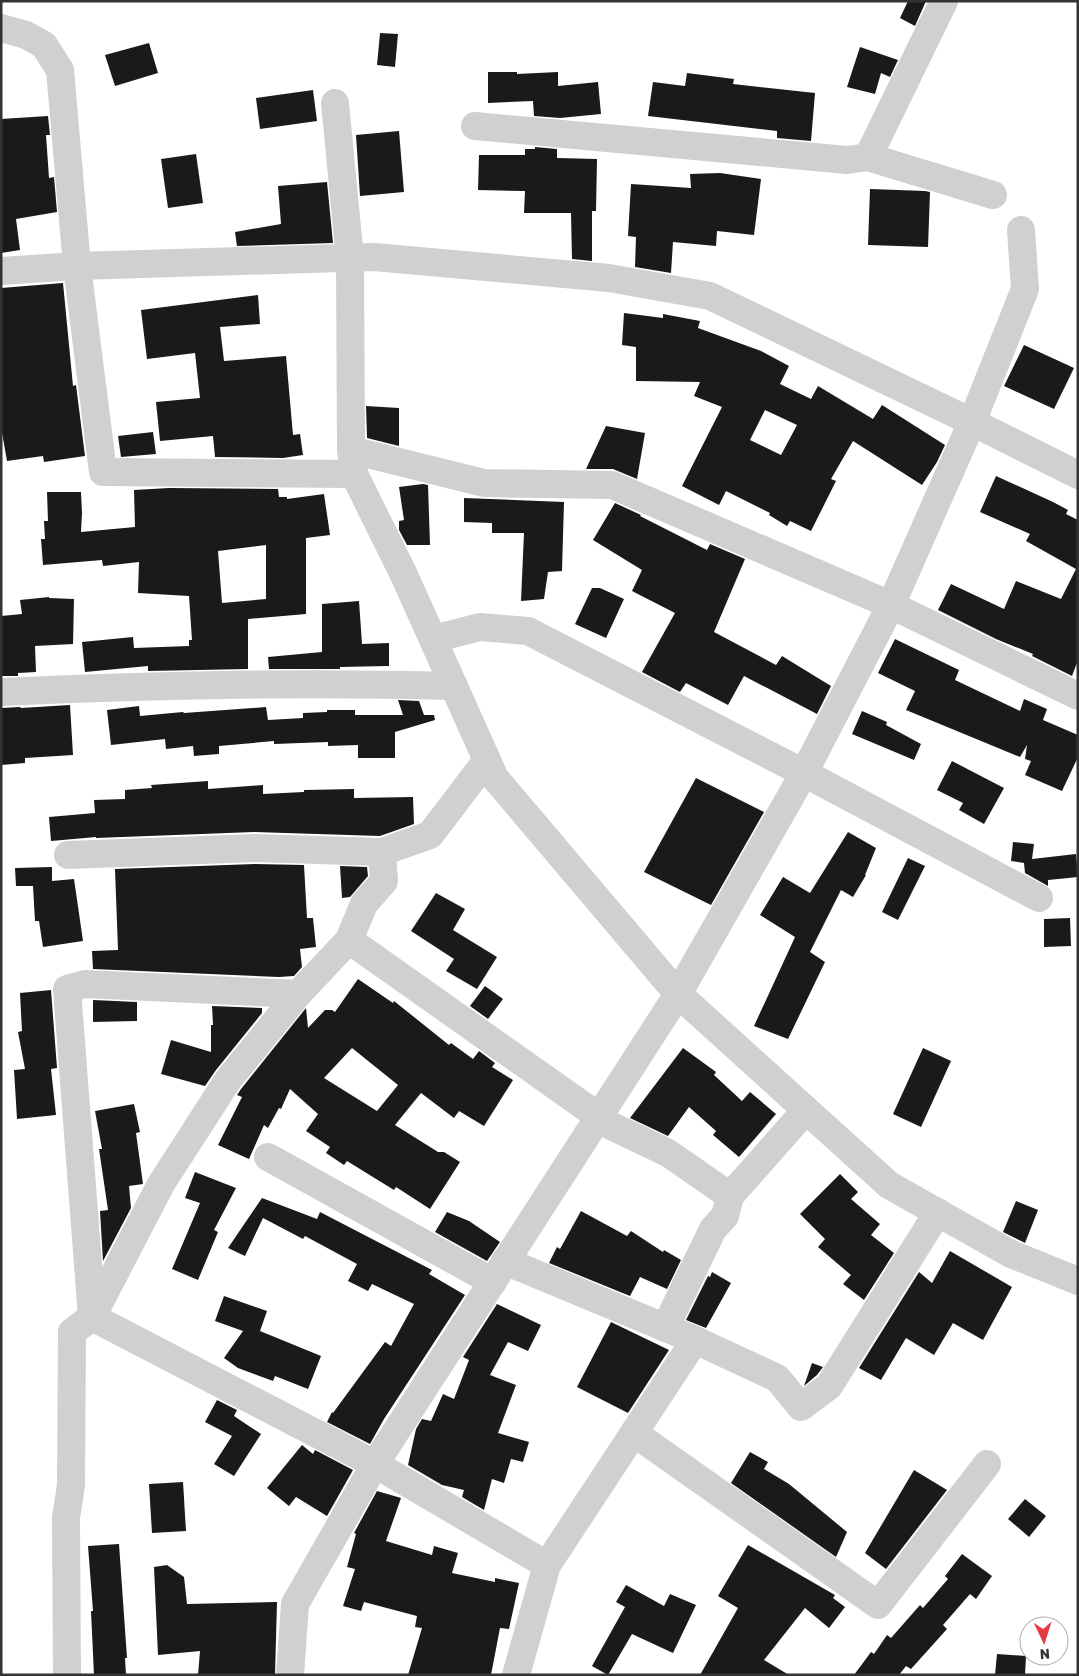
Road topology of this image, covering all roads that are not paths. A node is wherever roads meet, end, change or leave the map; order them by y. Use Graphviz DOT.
graph roads {
  1 [pos="944,1"];
  2 [pos="1,28"];
  3 [pos="335,103"];
  4 [pos="475,126"];
  5 [pos="868,157"];
  6 [pos="993,195"];
  7 [pos="1021,230"];
  8 [pos="350,258"];
  9 [pos="77,266"];
  10 [pos="1,271"];
  11 [pos="972,422"];
  12 [pos="353,462"];
  13 [pos="1078,475"];
  14 [pos="891,604"];
  15 [pos="433,639"];
  16 [pos="454,686"];
  17 [pos="1,692"];
  18 [pos="1078,696"];
  19 [pos="487,760"];
  20 [pos="804,773"];
  21 [pos="382,852"];
  22 [pos="68,855"];
  23 [pos="1039,898"];
  24 [pos="349,940"];
  25 [pos="298,994"];
  26 [pos="678,994"];
  27 [pos="806,1110"];
  28 [pos="598,1119"];
  29 [pos="268,1157"];
  30 [pos="730,1196"];
  31 [pos="938,1212"];
  32 [pos="499,1272"];
  33 [pos="1078,1281"];
  34 [pos="92,1317"];
  35 [pos="665,1328"];
  36 [pos="695,1340"];
  37 [pos="634,1433"];
  38 [pos="375,1464"];
  39 [pos="986,1464"];
  40 [pos="547,1565"];
  41 [pos="67,1675"];
  42 [pos="290,1675"];
  43 [pos="516,1675"];
  1 -- 5 [label="street"];
  2 -- 9 [label="street"];
  3 -- 8 [label="street"];
  4 -- 5 [label="street"];
  5 -- 6 [label="street"];
  7 -- 11 [label="street"];
  8 -- 9 [label="street"];
  8 -- 11 [label="street"];
  8 -- 12 [label="street"];
  9 -- 10 [label="street"];
  9 -- 12 [label="street"];
  11 -- 13 [label="street"];
  11 -- 14 [label="street"];
  12 -- 14 [label="street"];
  12 -- 15 [label="street"];
  14 -- 18 [label="street"];
  14 -- 20 [label="street"];
  15 -- 16 [label="street"];
  15 -- 20 [label="street"];
  16 -- 17 [label="street"];
  16 -- 19 [label="street"];
  19 -- 21 [label="street"];
  19 -- 26 [label="street"];
  20 -- 23 [label="street"];
  20 -- 26 [label="street"];
  21 -- 22 [label="street"];
  21 -- 24 [label="street"];
  24 -- 25 [label="street"];
  24 -- 28 [label="street"];
  25 -- 34 [label="street"];
  25 -- 34 [label="street"];
  26 -- 27 [label="street"];
  26 -- 28 [label="street"];
  27 -- 30 [label="street"];
  27 -- 31 [label="street"];
  28 -- 30 [label="street"];
  28 -- 32 [label="street"];
  29 -- 32 [label="street"];
  30 -- 35 [label="street"];
  31 -- 33 [label="street"];
  31 -- 36 [label="street"];
  32 -- 35 [label="street"];
  32 -- 38 [label="street"];
  34 -- 38 [label="street"];
  34 -- 41 [label="street"];
  35 -- 36 [label="street"];
  36 -- 37 [label="street"];
  37 -- 39 [label="street"];
  37 -- 40 [label="street"];
  38 -- 40 [label="street"];
  38 -- 42 [label="street"];
  40 -- 43 [label="street"];
}
